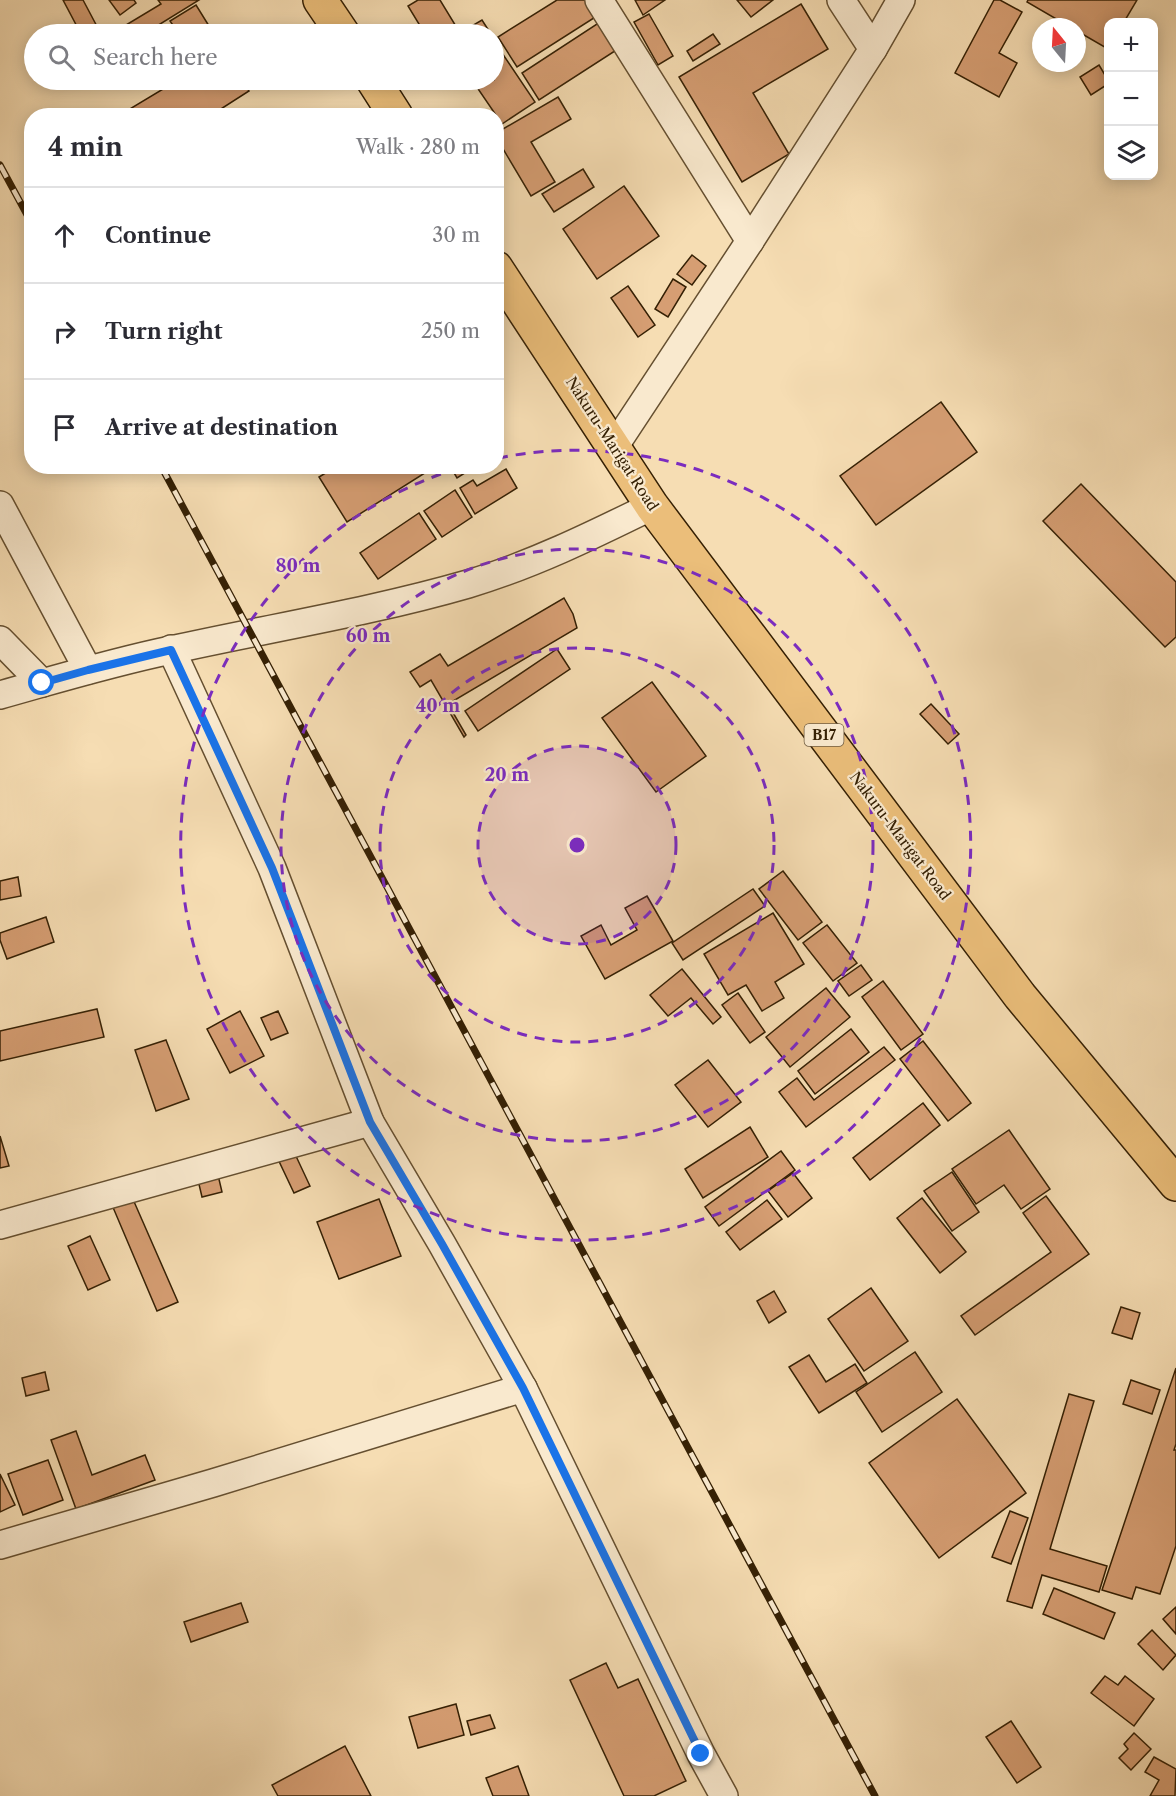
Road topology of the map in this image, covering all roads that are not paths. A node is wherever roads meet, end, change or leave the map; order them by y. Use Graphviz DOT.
graph roads {
  1 [pos="320,0"];
  2 [pos="599,0"];
  3 [pos="841,0"];
  4 [pos="901,0"];
  5 [pos="336,24"];
  6 [pos="873,49"];
  7 [pos="379,90"];
  8 [pos="391,108"];
  9 [pos="750,241"];
  10 [pos="504,280"];
  11 [pos="614,447"];
  12 [pos="0,505"];
  13 [pos="652,506"];
  14 [pos="0,640"];
  15 [pos="171,650"];
  16 [pos="88,670"];
  17 [pos="42,683"];
  18 [pos="0,695"];
  19 [pos="370,1122"];
  20 [pos="1176,1184"];
  21 [pos="0,1225"];
  22 [pos="523,1388"];
  23 [pos="0,1545"];
  24 [pos="724,1796"];
  1 -- 5 [label="main road"];
  2 -- 9 [label="street"];
  3 -- 6 [label="street"];
  4 -- 6 [label="street"];
  6 -- 9 [label="street"];
  7 -- 8 [label="main road"];
  9 -- 11 [label="street"];
  10 -- 11 [label="main road, Nakuru-Marigat Road / B17"];
  11 -- 13 [label="main road, Nakuru-Marigat Road / B17"];
  12 -- 16 [label="street"];
  13 -- 15 [label="street"];
  13 -- 20 [label="main road, Nakuru-Marigat Road / B17"];
  14 -- 17 [label="street"];
  15 -- 16 [label="street"];
  15 -- 19 [label="street"];
  16 -- 17 [label="street"];
  17 -- 18 [label="street"];
  19 -- 21 [label="street"];
  19 -- 22 [label="street"];
  22 -- 23 [label="street"];
  22 -- 24 [label="street"];
}
